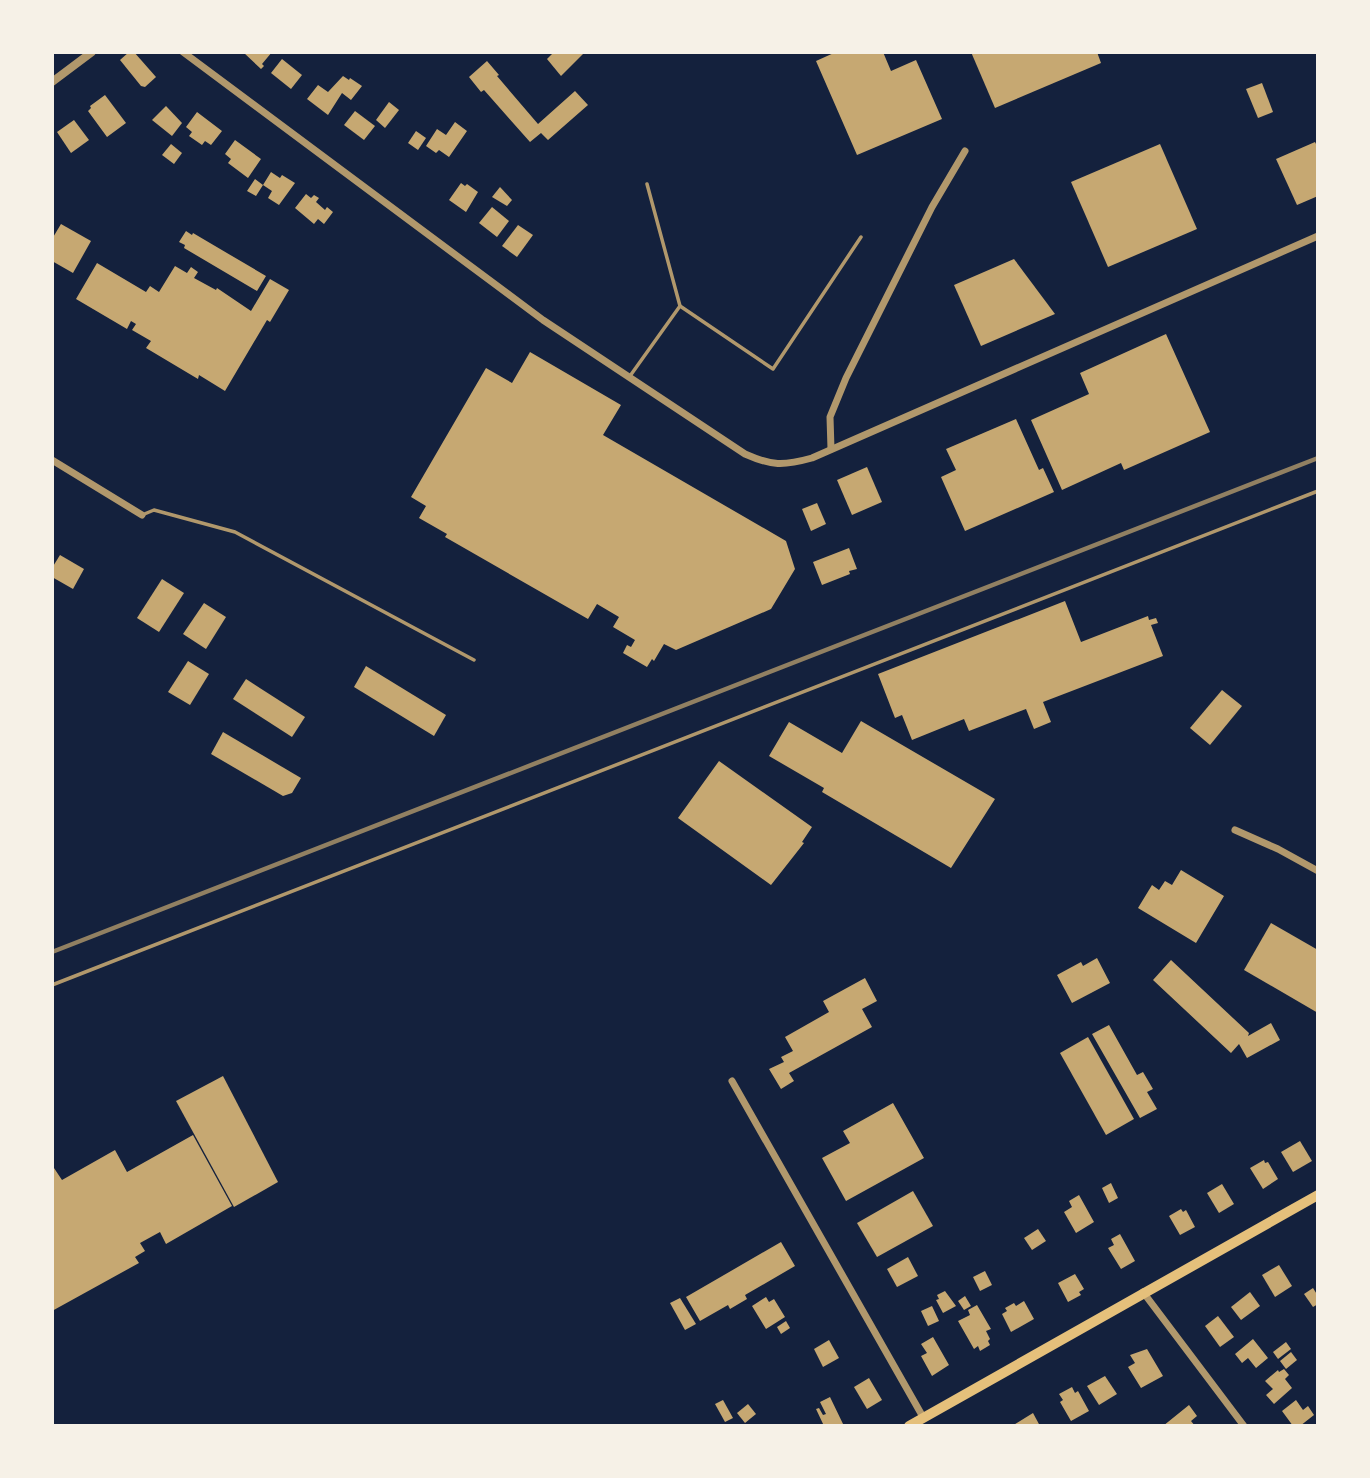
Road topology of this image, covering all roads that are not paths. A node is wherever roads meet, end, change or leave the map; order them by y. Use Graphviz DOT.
graph roads {
  1 [pos="92,52"];
  2 [pos="183,52"];
  3 [pos="52,82"];
  4 [pos="965,151"];
  5 [pos="647,184"];
  6 [pos="1318,236"];
  7 [pos="861,237"];
  8 [pos="680,306"];
  9 [pos="629,377"];
  10 [pos="831,449"];
  11 [pos="52,460"];
  12 [pos="1318,491"];
  13 [pos="142,515"];
  14 [pos="474,660"];
  15 [pos="1236,830"];
  16 [pos="1318,871"];
  17 [pos="52,985"];
  18 [pos="732,1081"];
  19 [pos="1318,1195"];
  20 [pos="1143,1292"];
  21 [pos="923,1417"];
  22 [pos="909,1426"];
  23 [pos="1244,1426"];
  1 -- 3 [label="street"];
  2 -- 9 [label="street"];
  4 -- 10 [label="street"];
  5 -- 8 [label="lane"];
  6 -- 10 [label="street"];
  7 -- 8 [label="lane"];
  8 -- 9 [label="lane"];
  9 -- 10 [label="street"];
  11 -- 13 [label="street"];
  12 -- 17 [label="lane"];
  13 -- 14 [label="lane"];
  15 -- 16 [label="street"];
  18 -- 21 [label="street"];
  19 -- 20 [label="main road"];
  20 -- 21 [label="main road"];
  20 -- 23 [label="street"];
  21 -- 22 [label="main road"];
}
